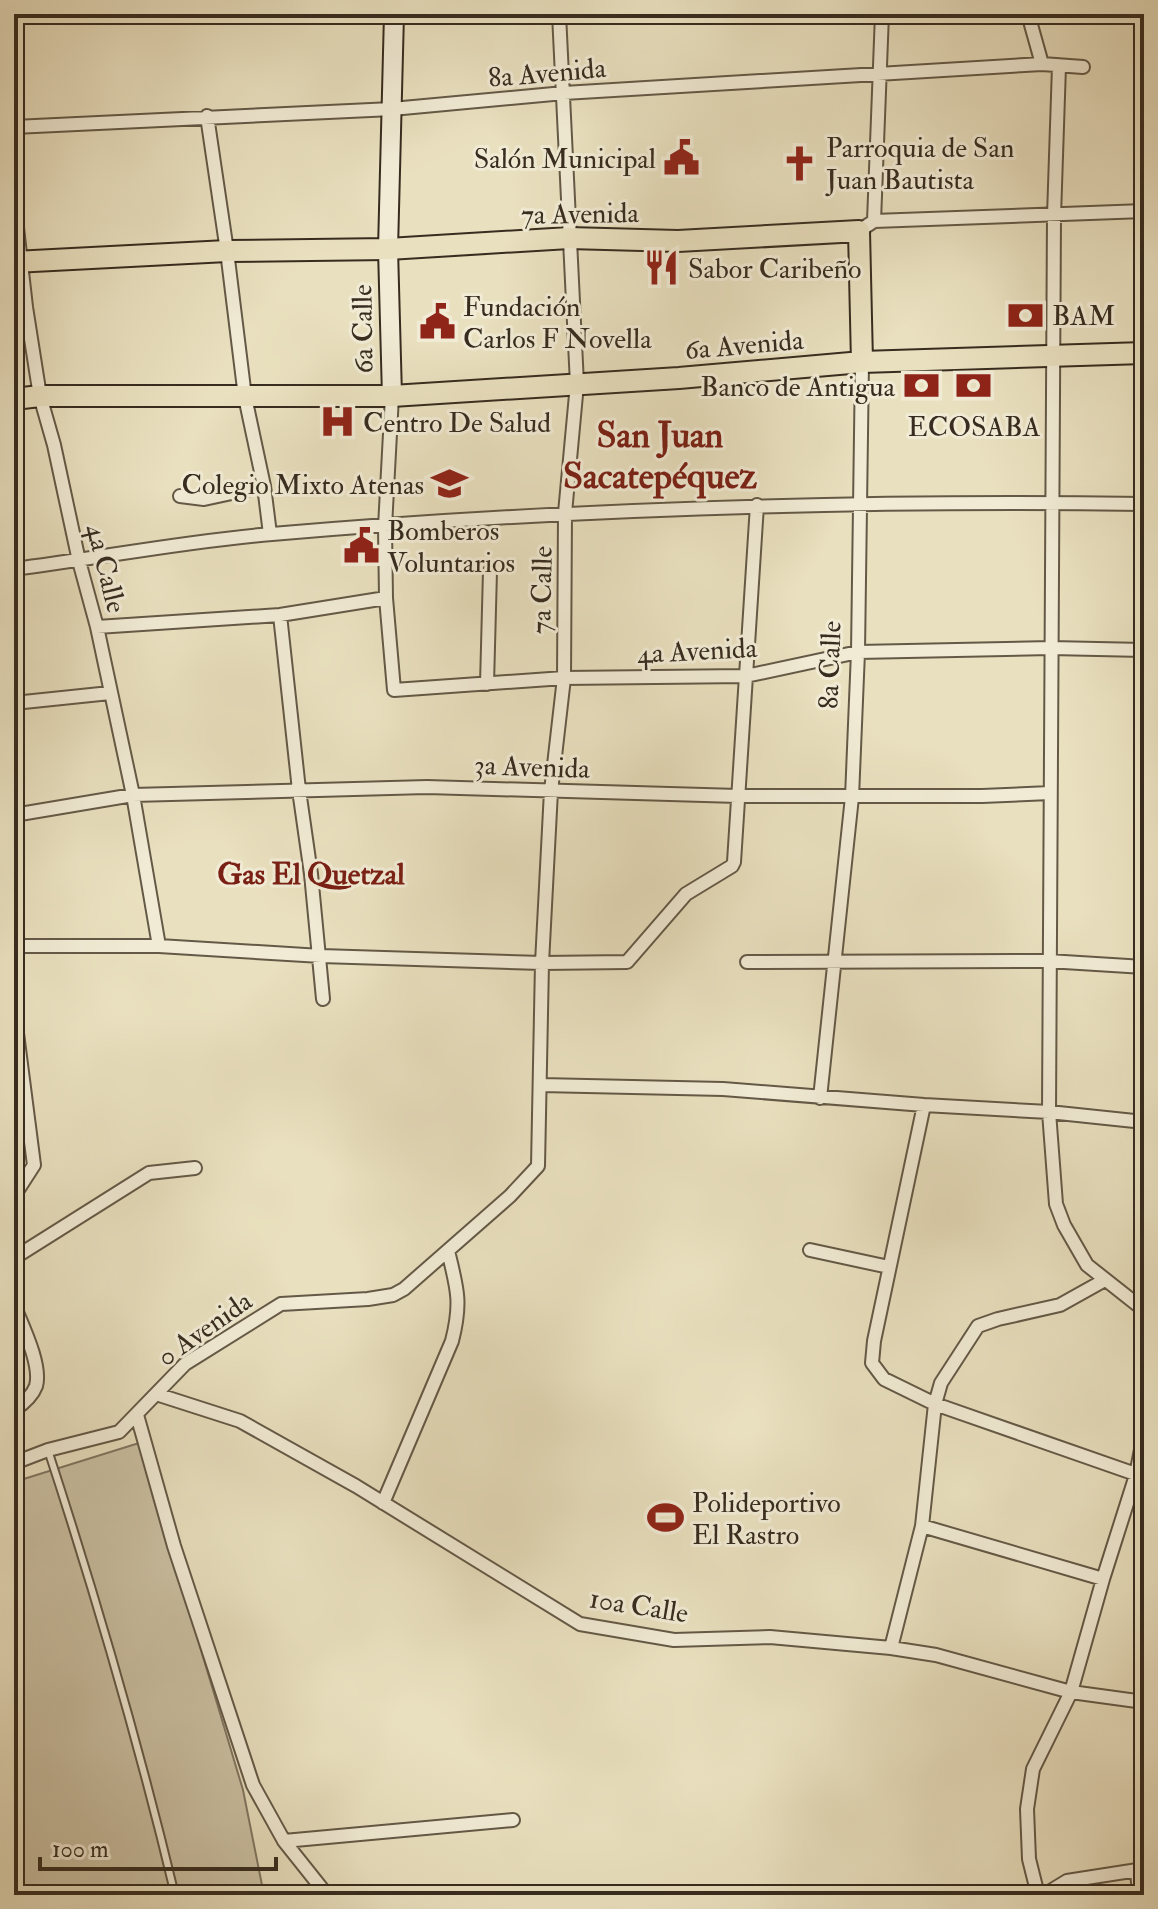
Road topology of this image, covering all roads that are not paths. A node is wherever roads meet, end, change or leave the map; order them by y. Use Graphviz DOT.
graph roads {
  1 [pos="394,14"];
  2 [pos="559,14"];
  3 [pos="882,14"];
  4 [pos="1028,14"];
  5 [pos="1042,64"];
  6 [pos="1059,66"];
  7 [pos="1083,67"];
  8 [pos="881,75"];
  9 [pos="564,93"];
  10 [pos="392,109"];
  11 [pos="207,116"];
  12 [pos="14,127"];
  13 [pos="14,201"];
  14 [pos="1144,211"];
  15 [pos="1054,216"];
  16 [pos="867,226"];
  17 [pos="569,238"];
  18 [pos="388,249"];
  19 [pos="227,251"];
  20 [pos="17,262"];
  21 [pos="1144,353"];
  22 [pos="1054,358"];
  23 [pos="862,362"];
  24 [pos="577,384"];
  25 [pos="40,396"];
  26 [pos="392,396"];
  27 [pos="245,397"];
  28 [pos="14,399"];
  29 [pos="264,486"];
  30 [pos="180,496"];
  31 [pos="1051,502"];
  32 [pos="860,503"];
  33 [pos="1144,504"];
  34 [pos="757,505"];
  35 [pos="565,513"];
  36 [pos="385,527"];
  37 [pos="270,534"];
  38 [pos="79,561"];
  39 [pos="14,569"];
  40 [pos="490,571"];
  41 [pos="386,598"];
  42 [pos="280,615"];
  43 [pos="97,627"];
  44 [pos="1051,648"];
  45 [pos="1144,650"];
  46 [pos="858,652"];
  47 [pos="746,676"];
  48 [pos="564,678"];
  49 [pos="487,684"];
  50 [pos="394,690"];
  51 [pos="110,693"];
  52 [pos="14,703"];
  53 [pos="299,790"];
  54 [pos="551,791"];
  55 [pos="1050,793"];
  56 [pos="133,795"];
  57 [pos="738,796"];
  58 [pos="852,797"];
  59 [pos="14,815"];
  60 [pos="14,946"];
  61 [pos="159,946"];
  62 [pos="321,956"];
  63 [pos="1048,961"];
  64 [pos="747,962"];
  65 [pos="835,962"];
  66 [pos="542,963"];
  67 [pos="1144,967"];
  68 [pos="323,999"];
  69 [pos="14,1010"];
  70 [pos="15,1034"];
  71 [pos="541,1085"];
  72 [pos="820,1098"];
  73 [pos="924,1105"];
  74 [pos="1049,1112"];
  75 [pos="1144,1122"];
  76 [pos="538,1166"];
  77 [pos="195,1168"];
  78 [pos="14,1196"];
  79 [pos="810,1250"];
  80 [pos="448,1251"];
  81 [pos="14,1258"];
  82 [pos="889,1267"];
  83 [pos="1103,1281"];
  84 [pos="14,1305"];
  85 [pos="1144,1310"];
  86 [pos="156,1394"];
  87 [pos="935,1404"];
  88 [pos="14,1410"];
  89 [pos="137,1415"];
  90 [pos="1144,1434"];
  91 [pos="48,1450"];
  92 [pos="14,1463"];
  93 [pos="1140,1476"];
  94 [pos="383,1503"];
  95 [pos="922,1526"];
  96 [pos="1103,1579"];
  97 [pos="891,1648"];
  98 [pos="1071,1692"];
  99 [pos="1144,1702"];
  100 [pos="513,1820"];
  101 [pos="284,1841"];
  102 [pos="1140,1870"];
  103 [pos="175,1895"];
  104 [pos="327,1895"];
  105 [pos="1041,1895"];
  106 [pos="1139,1895"];
  1 -- 10 [label="street, 6a Calle"];
  2 -- 9 [label="street, 7a Calle"];
  3 -- 8 [label="street"];
  4 -- 5 [label="street"];
  5 -- 6 [label="street, 8a Avenida"];
  5 -- 8 [label="street, 8a Avenida"];
  6 -- 7 [label="street, 8a Avenida"];
  6 -- 15 [label="street"];
  8 -- 9 [label="street, 8a Avenida"];
  8 -- 16 [label="street"];
  9 -- 10 [label="street, 8a Avenida"];
  9 -- 17 [label="street, 7a Calle"];
  10 -- 11 [label="street, 8a Avenida"];
  10 -- 18 [label="street, 6a Calle"];
  11 -- 12 [label="street, 8a Avenida"];
  11 -- 19 [label="street"];
  13 -- 20 [label="street, 4a Calle"];
  14 -- 15 [label="street, 7a Avenida"];
  15 -- 16 [label="street, 7a Avenida"];
  15 -- 22 [label="street"];
  16 -- 17 [label="main road, 7a Avenida"];
  16 -- 23 [label="main road, 8a Calle"];
  17 -- 18 [label="main road, 7a Avenida"];
  17 -- 24 [label="street, 7a Calle"];
  18 -- 19 [label="main road, 7a Avenida"];
  18 -- 26 [label="street, 6a Calle"];
  19 -- 20 [label="main road, 7a Avenida"];
  19 -- 27 [label="street"];
  20 -- 25 [label="street, 4a Calle"];
  21 -- 22 [label="main road, 6a Avenida"];
  22 -- 23 [label="main road, 6a Avenida"];
  22 -- 31 [label="street"];
  23 -- 24 [label="main road, 6a Avenida"];
  23 -- 32 [label="street, 8a Calle"];
  24 -- 26 [label="main road, 6a Avenida"];
  24 -- 35 [label="street, 7a Calle"];
  25 -- 27 [label="main road, 6a Avenida"];
  25 -- 28 [label="main road, 6a Avenida"];
  25 -- 38 [label="street, 4a Calle"];
  26 -- 27 [label="main road, 6a Avenida"];
  26 -- 36 [label="street, 6a Calle"];
  27 -- 29 [label="street"];
  29 -- 30 [label="street"];
  29 -- 37 [label="street"];
  31 -- 32 [label="street"];
  31 -- 33 [label="street"];
  31 -- 44 [label="street"];
  32 -- 34 [label="street"];
  32 -- 46 [label="street, 8a Calle"];
  34 -- 35 [label="street"];
  34 -- 47 [label="street"];
  35 -- 36 [label="street"];
  35 -- 48 [label="street, 7a Calle"];
  36 -- 37 [label="street"];
  36 -- 41 [label="street, 6a Calle"];
  37 -- 38 [label="street"];
  38 -- 39 [label="street"];
  38 -- 43 [label="street, 4a Calle"];
  40 -- 49 [label="street"];
  41 -- 42 [label="street"];
  41 -- 50 [label="street, 6a Calle"];
  42 -- 43 [label="street"];
  42 -- 53 [label="street"];
  43 -- 51 [label="street, 4a Calle"];
  44 -- 45 [label="street, 4a Avenida"];
  44 -- 46 [label="street, 4a Avenida"];
  44 -- 55 [label="street"];
  46 -- 47 [label="street, 4a Avenida"];
  46 -- 58 [label="street, 8a Calle"];
  47 -- 48 [label="street, 4a Avenida"];
  47 -- 57 [label="street"];
  48 -- 49 [label="street, 4a Avenida"];
  48 -- 54 [label="street, 7a Calle"];
  49 -- 50 [label="street, 4a Avenida"];
  51 -- 52 [label="street"];
  51 -- 56 [label="street, 4a Calle"];
  53 -- 54 [label="street, 3a Avenida"];
  53 -- 56 [label="street, 3a Avenida"];
  53 -- 62 [label="street"];
  54 -- 57 [label="street, 3a Avenida"];
  54 -- 66 [label="street, 7a Calle"];
  55 -- 58 [label="street, 3a Avenida"];
  55 -- 63 [label="street"];
  56 -- 59 [label="street, 3a Avenida"];
  56 -- 61 [label="street, 4a Calle"];
  57 -- 58 [label="street, 3a Avenida"];
  57 -- 66 [label="street"];
  58 -- 65 [label="street, 8a Calle"];
  60 -- 61 [label="street"];
  61 -- 62 [label="street"];
  62 -- 66 [label="street"];
  62 -- 68 [label="street"];
  63 -- 65 [label="street"];
  63 -- 67 [label="street"];
  63 -- 74 [label="street"];
  64 -- 65 [label="street"];
  65 -- 72 [label="street, 8a Calle"];
  66 -- 71 [label="street, 7a Calle"];
  69 -- 70 [label="street"];
  70 -- 78 [label="street"];
  71 -- 72 [label="street"];
  71 -- 76 [label="street, 7a Calle"];
  72 -- 73 [label="street"];
  73 -- 74 [label="street"];
  73 -- 82 [label="street"];
  74 -- 75 [label="street"];
  74 -- 83 [label="street"];
  76 -- 80 [label="street, 0 Avenida"];
  77 -- 81 [label="street"];
  79 -- 82 [label="street"];
  80 -- 86 [label="street, 0 Avenida"];
  80 -- 94 [label="street"];
  82 -- 87 [label="street"];
  83 -- 85 [label="street"];
  83 -- 87 [label="street"];
  84 -- 88 [label="street"];
  86 -- 89 [label="street, 0 Avenida"];
  86 -- 94 [label="street, 10a Calle"];
  87 -- 93 [label="street"];
  87 -- 95 [label="street"];
  89 -- 91 [label="street, 0 Avenida"];
  89 -- 101 [label="street"];
  90 -- 93 [label="street"];
  91 -- 92 [label="street, 0 Avenida"];
  91 -- 103 [label="lane"];
  93 -- 96 [label="street"];
  94 -- 97 [label="street, 10a Calle"];
  95 -- 96 [label="street"];
  95 -- 97 [label="street"];
  96 -- 98 [label="street"];
  97 -- 98 [label="street, 10a Calle"];
  98 -- 99 [label="street, 10a Calle"];
  98 -- 105 [label="street"];
  100 -- 101 [label="street"];
  101 -- 104 [label="street"];
  102 -- 105 [label="street"];
  102 -- 106 [label="street"];
}
